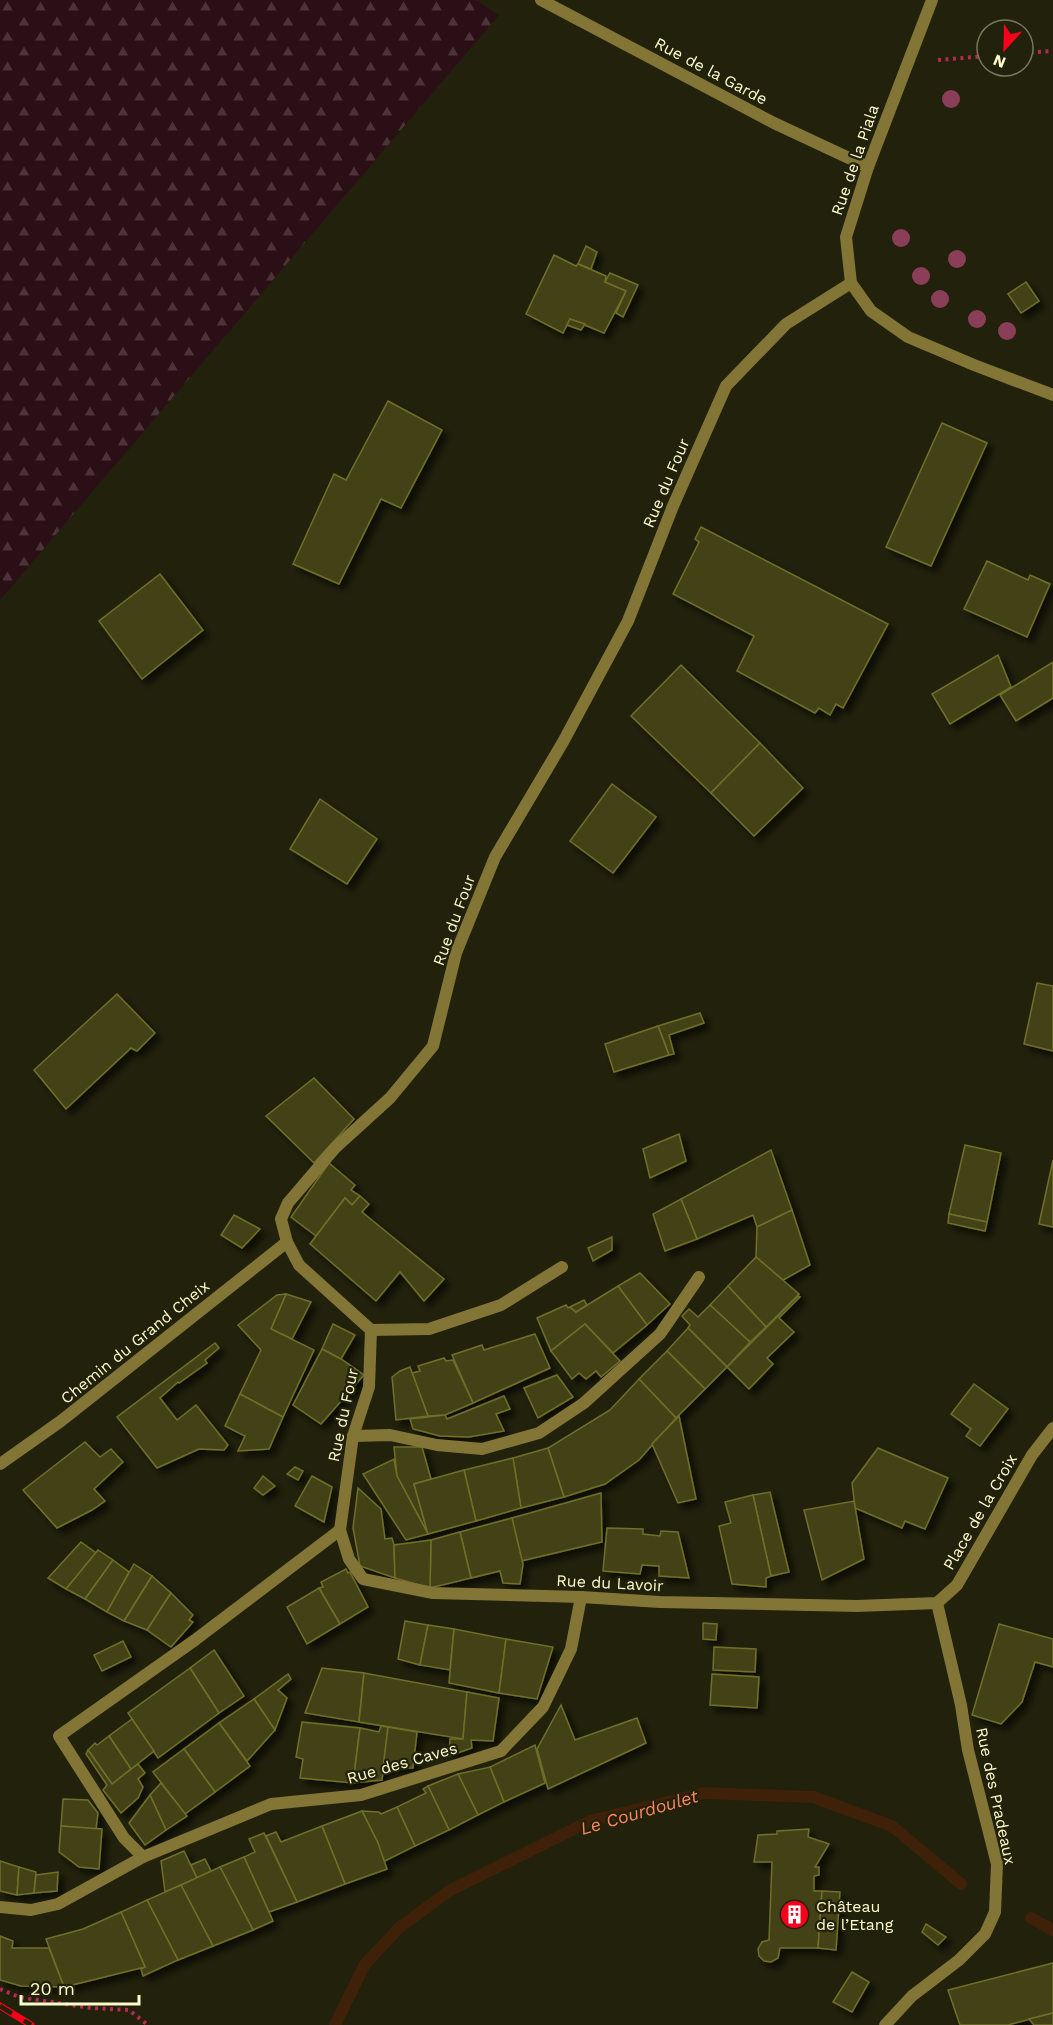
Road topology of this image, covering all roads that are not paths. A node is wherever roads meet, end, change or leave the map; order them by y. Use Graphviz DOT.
graph roads {
  1 [pos="541,0"];
  2 [pos="931,1"];
  3 [pos="868,167"];
  4 [pos="851,283"];
  5 [pos="1053,394"];
  6 [pos="287,1242"];
  7 [pos="562,1267"];
  8 [pos="699,1277"];
  9 [pos="371,1330"];
  10 [pos="1053,1428"];
  11 [pos="353,1436"];
  12 [pos="0,1464"];
  13 [pos="340,1530"];
  14 [pos="363,1579"];
  15 [pos="581,1597"];
  16 [pos="938,1603"];
  17 [pos="143,1857"];
  18 [pos="0,1907"];
  19 [pos="885,2025"];
  1 -- 3 [label="street, Rue de la Garde"];
  2 -- 3 [label="street, Rue de la Piala"];
  3 -- 4 [label="street, Rue de la Piala"];
  4 -- 5 [label="street, Rue de la Piala"];
  4 -- 6 [label="street, Rue du Four"];
  6 -- 9 [label="street, Rue du Four"];
  6 -- 12 [label="street, Chemin du Grand Cheix"];
  7 -- 9 [label="street"];
  8 -- 11 [label="street"];
  9 -- 11 [label="street, Rue du Four"];
  10 -- 16 [label="street, Place de la Croix"];
  11 -- 13 [label="street, Rue du Four"];
  13 -- 14 [label="street, Rue du Four"];
  13 -- 17 [label="street"];
  14 -- 15 [label="street, Rue du Lavoir"];
  15 -- 16 [label="street, Rue du Lavoir"];
  15 -- 17 [label="street, Rue des Caves"];
  16 -- 19 [label="street, Rue des Pradeaux"];
  17 -- 18 [label="street, Rue des Caves"];
}
